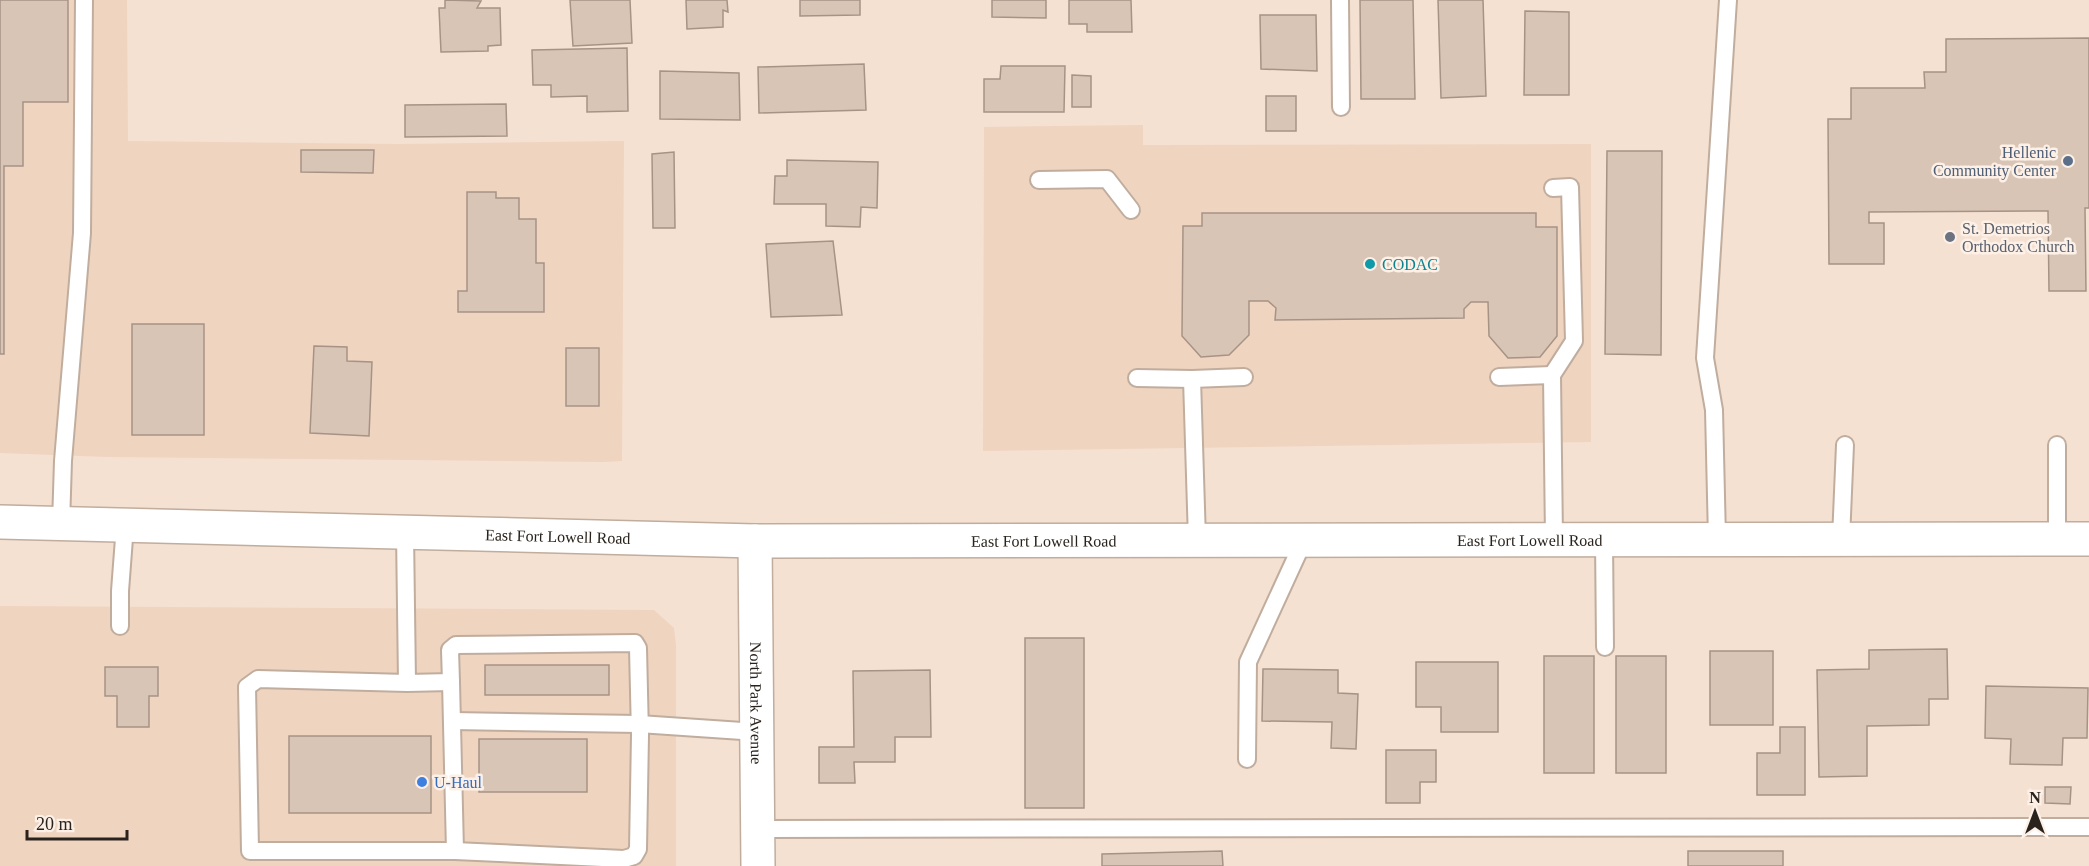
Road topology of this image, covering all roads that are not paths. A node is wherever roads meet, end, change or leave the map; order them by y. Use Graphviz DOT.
graph roads {
  1 [pos="84,0"];
  2 [pos="1340,0"];
  3 [pos="1728,0"];
  4 [pos="1341,107"];
  5 [pos="1039,180"];
  6 [pos="1553,188"];
  7 [pos="1131,210"];
  8 [pos="1552,375"];
  9 [pos="1244,377"];
  10 [pos="1499,377"];
  11 [pos="1137,378"];
  12 [pos="1192,379"];
  13 [pos="1845,445"];
  14 [pos="2057,445"];
  15 [pos="0,522"];
  16 [pos="61,524"];
  17 [pos="124,525"];
  18 [pos="405,532"];
  19 [pos="1554,539"];
  20 [pos="1604,539"];
  21 [pos="1718,539"];
  22 [pos="1841,539"];
  23 [pos="2057,539"];
  24 [pos="2089,539"];
  25 [pos="1197,540"];
  26 [pos="1304,540"];
  27 [pos="754,541"];
  28 [pos="120,626"];
  29 [pos="1605,647"];
  30 [pos="451,682"];
  31 [pos="407,683"];
  32 [pos="452,721"];
  33 [pos="639,724"];
  34 [pos="757,732"];
  35 [pos="1247,759"];
  36 [pos="2089,827"];
  37 [pos="757,829"];
  38 [pos="455,851"];
  39 [pos="758,866"];
  1 -- 16 [label="lane"];
  2 -- 4 [label="lane"];
  3 -- 21 [label="lane"];
  5 -- 7 [label="lane"];
  6 -- 8 [label="lane"];
  8 -- 10 [label="lane"];
  8 -- 19 [label="lane"];
  9 -- 12 [label="lane"];
  11 -- 12 [label="lane"];
  12 -- 25 [label="lane"];
  13 -- 22 [label="lane"];
  14 -- 23 [label="lane"];
  15 -- 16 [label="main road, East Fort Lowell Road"];
  16 -- 17 [label="main road, East Fort Lowell Road"];
  17 -- 18 [label="main road, East Fort Lowell Road"];
  17 -- 28 [label="lane"];
  18 -- 27 [label="main road, East Fort Lowell Road"];
  18 -- 31 [label="lane"];
  19 -- 20 [label="main road, East Fort Lowell Road"];
  19 -- 26 [label="main road, East Fort Lowell Road"];
  20 -- 21 [label="main road, East Fort Lowell Road"];
  20 -- 29 [label="lane"];
  21 -- 22 [label="main road, East Fort Lowell Road"];
  22 -- 23 [label="main road, East Fort Lowell Road"];
  23 -- 24 [label="main road, East Fort Lowell Road"];
  25 -- 26 [label="main road, East Fort Lowell Road"];
  25 -- 27 [label="main road, East Fort Lowell Road"];
  26 -- 35 [label="lane"];
  27 -- 34 [label="main road, North Park Avenue"];
  30 -- 31 [label="lane"];
  30 -- 32 [label="lane"];
  30 -- 33 [label="lane"];
  31 -- 38 [label="lane"];
  32 -- 33 [label="lane"];
  32 -- 38 [label="lane"];
  33 -- 34 [label="lane"];
  33 -- 38 [label="lane"];
  34 -- 37 [label="main road, North Park Avenue"];
  36 -- 37 [label="lane"];
  37 -- 39 [label="main road, North Park Avenue"];
}
